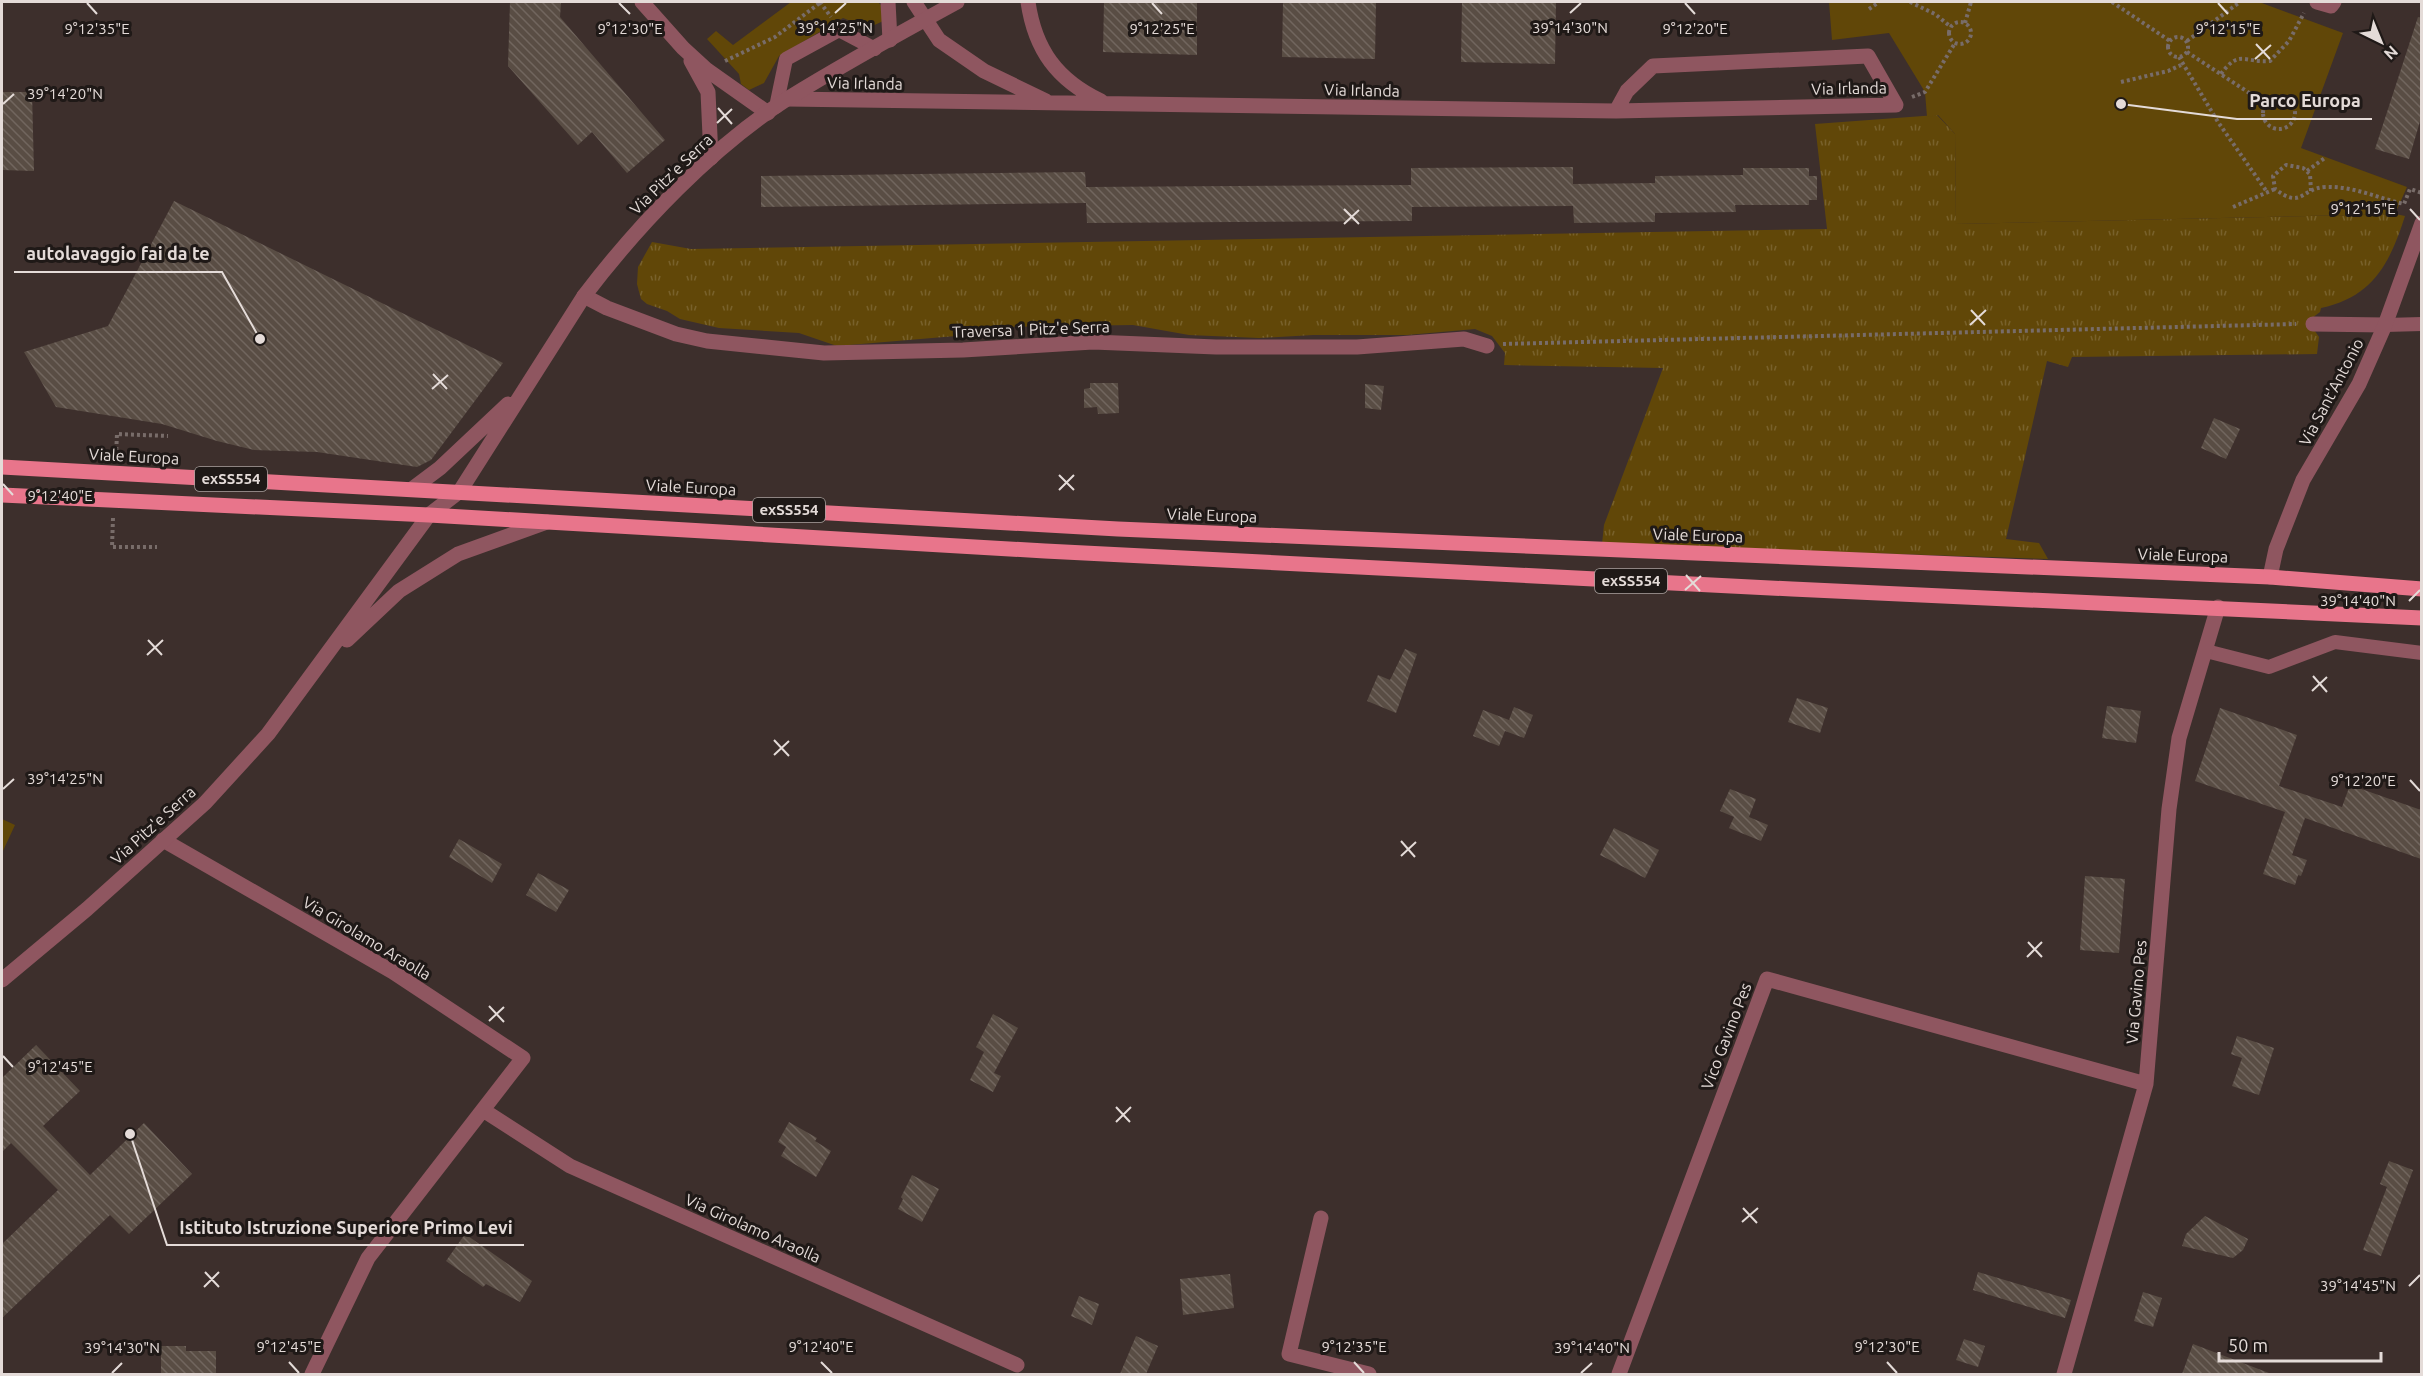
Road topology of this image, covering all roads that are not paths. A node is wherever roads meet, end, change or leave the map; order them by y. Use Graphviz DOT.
graph roads {
  1 [pos="642,2"];
  2 [pos="888,2"];
  3 [pos="914,2"];
  4 [pos="957,2"];
  5 [pos="1028,2"];
  6 [pos="2334,2"];
  7 [pos="2311,6"];
  8 [pos="927,19"];
  9 [pos="890,40"];
  10 [pos="683,48"];
  11 [pos="875,49"];
  12 [pos="1052,103"];
  13 [pos="1107,104"];
  14 [pos="777,106"];
  15 [pos="1616,111"];
  16 [pos="711,158"];
  17 [pos="2421,223"];
  18 [pos="584,296"];
  19 [pos="2313,324"];
  20 [pos="2421,324"];
  21 [pos="2385,325"];
  22 [pos="1487,346"];
  23 [pos="523,390"];
  24 [pos="2,467"];
  25 [pos="412,489"];
  26 [pos="460,491"];
  27 [pos="2,495"];
  28 [pos="429,515"];
  29 [pos="547,522"];
  30 [pos="2270,577"];
  31 [pos="2421,589"];
  32 [pos="2218,607"];
  33 [pos="2421,618"];
  34 [pos="2206,651"];
  35 [pos="2421,653"];
  36 [pos="310,679"];
  37 [pos="163,840"];
  38 [pos="2,980"];
  39 [pos="2146,1084"];
  40 [pos="483,1110"];
  41 [pos="1321,1218"];
  42 [pos="1017,1365"];
  43 [pos="312,1374"];
  44 [pos="1369,1374"];
  45 [pos="1619,1374"];
  46 [pos="2064,1374"];
  1 -- 10 [label="street"];
  2 -- 9 [label="street"];
  3 -- 8 [label="street, Via Irlanda"];
  4 -- 8 [label="street, Via Pitz'e Serra"];
  5 -- 13 [label="street, Via Irlanda"];
  6 -- 7 [label="street"];
  8 -- 9 [label="street, Via Pitz'e Serra"];
  8 -- 12 [label="street, Via Irlanda"];
  9 -- 11 [label="street, Via Pitz'e Serra"];
  10 -- 14 [label="street"];
  10 -- 16 [label="street"];
  11 -- 14 [label="street, Via Pitz'e Serra"];
  11 -- 14 [label="lane"];
  12 -- 13 [label="street, Via Irlanda"];
  12 -- 14 [label="street, Via Irlanda"];
  13 -- 15 [label="street, Via Irlanda"];
  14 -- 16 [label="street, Via Pitz'e Serra"];
  15 -- 15 [label="street, Via Irlanda"];
  16 -- 18 [label="street, Via Pitz'e Serra"];
  17 -- 21 [label="street, Via Sant'Antonio"];
  18 -- 22 [label="street, Traversa 1 Pitz'e Serra"];
  18 -- 23 [label="street, Via Pitz'e Serra"];
  19 -- 21 [label="street"];
  20 -- 21 [label="lane"];
  21 -- 30 [label="street, Via Sant'Antonio"];
  23 -- 25 [label="street, Via Pitz'e Serra"];
  23 -- 26 [label="street, Via Pitz'e Serra"];
  24 -- 25 [label="main road, Viale Europa / exSS554"];
  25 -- 26 [label="main road, Viale Europa / exSS554"];
  26 -- 28 [label="street, Via Pitz'e Serra"];
  26 -- 30 [label="main road, Viale Europa / exSS554"];
  27 -- 28 [label="main road, exSS554"];
  28 -- 29 [label="main road, exSS554"];
  28 -- 36 [label="street, Via Pitz'e Serra"];
  29 -- 32 [label="main road, exSS554"];
  29 -- 36 [label="street, Via Pitz'e Serra"];
  30 -- 31 [label="main road, Viale Europa / exSS554"];
  32 -- 33 [label="main road, exSS554"];
  32 -- 34 [label="street, Via Gavino Pes"];
  34 -- 35 [label="lane"];
  34 -- 39 [label="street, Via Gavino Pes"];
  36 -- 37 [label="street, Via Pitz'e Serra"];
  37 -- 38 [label="street, Via Pitz'e Serra"];
  37 -- 40 [label="street, Via Girolamo Araolla"];
  39 -- 45 [label="street, Vico Gavino Pes"];
  39 -- 46 [label="street, Via Gavino Pes"];
  40 -- 42 [label="street, Via Girolamo Araolla"];
  40 -- 43 [label="street, Via Girolamo Araolla"];
  41 -- 44 [label="street"];
}
